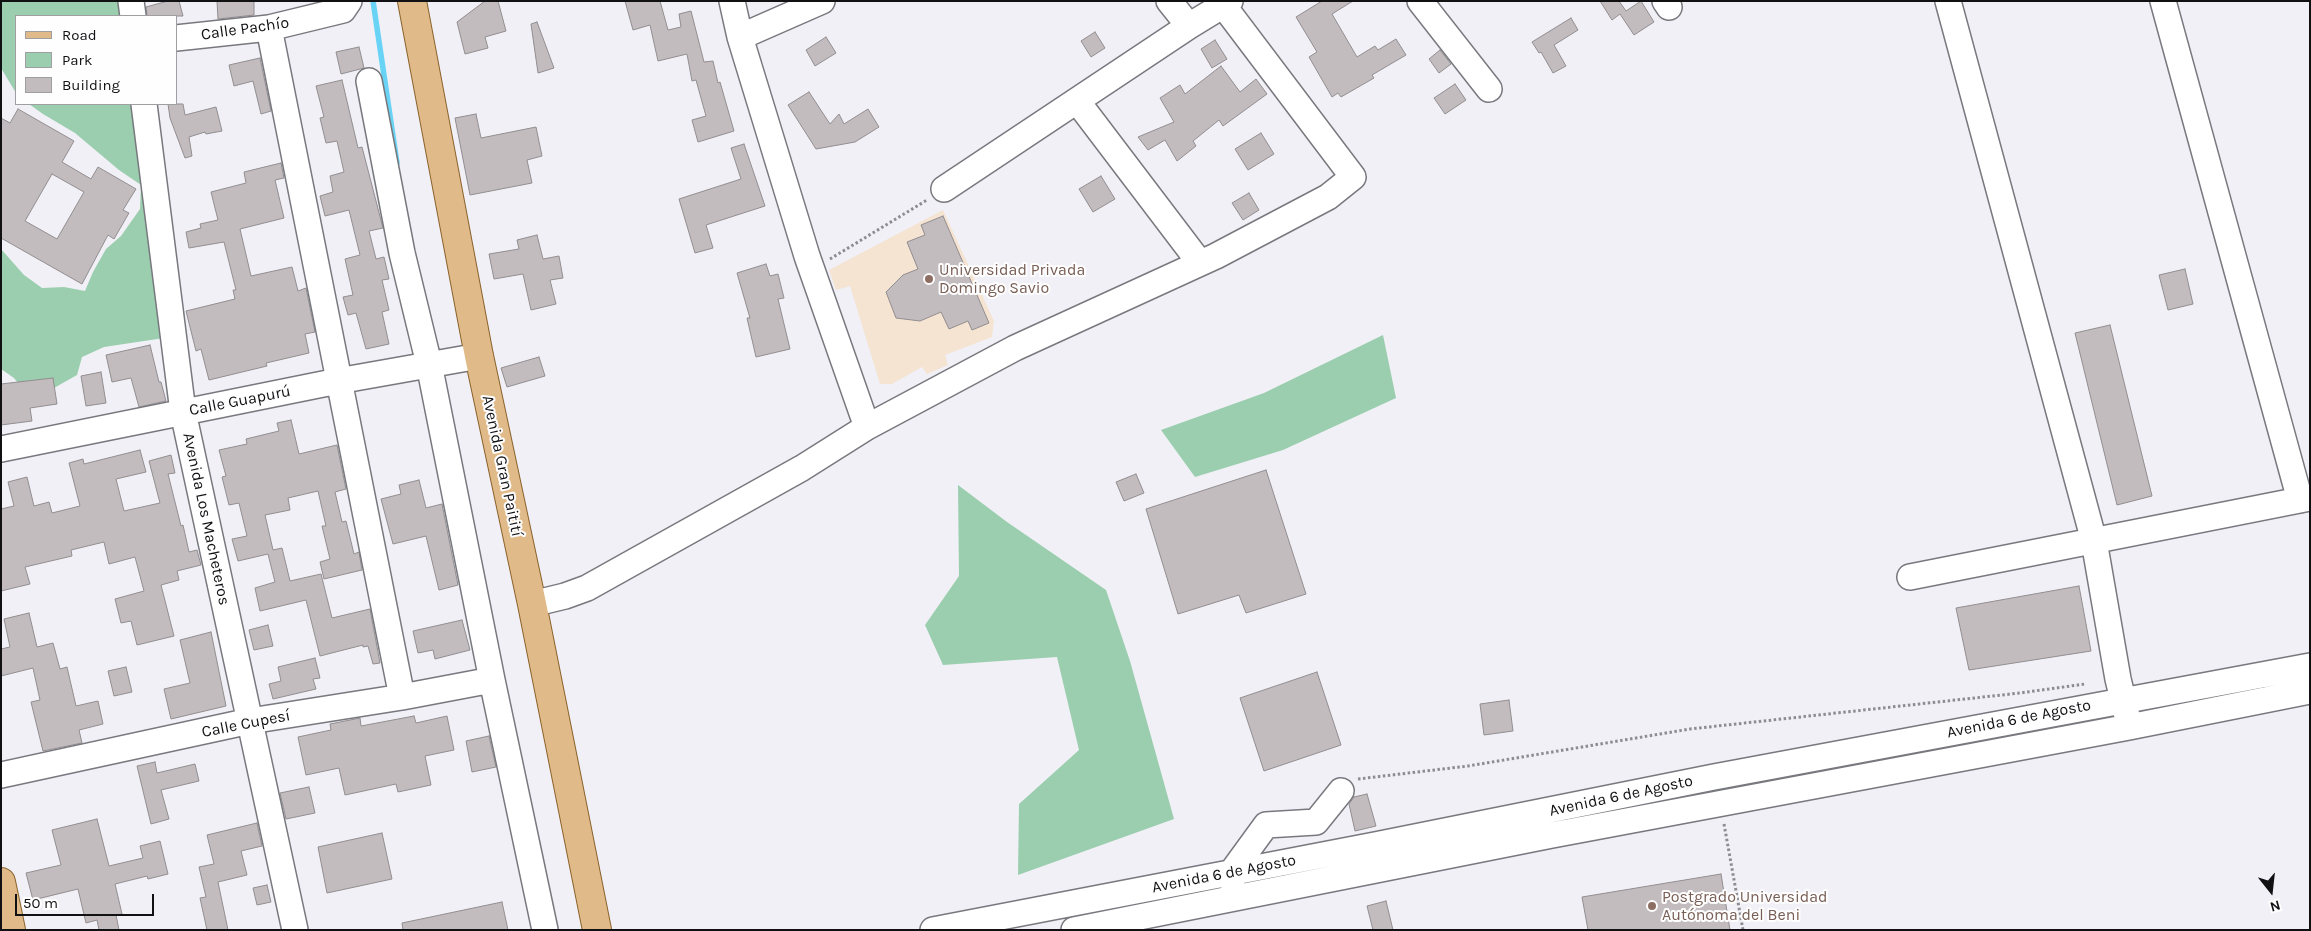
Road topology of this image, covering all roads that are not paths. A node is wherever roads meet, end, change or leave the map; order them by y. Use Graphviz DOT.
graph roads {
  1 [pos="131,1"];
  2 [pos="732,1"];
  3 [pos="822,1"];
  4 [pos="1169,1"];
  5 [pos="1420,1"];
  6 [pos="1948,1"];
  7 [pos="2164,1"];
  8 [pos="413,2"];
  9 [pos="1226,3"];
  10 [pos="346,6"];
  11 [pos="133,15"];
  12 [pos="1189,26"];
  13 [pos="269,28"];
  14 [pos="740,37"];
  15 [pos="178,38"];
  16 [pos="369,81"];
  17 [pos="1489,89"];
  18 [pos="1077,101"];
  19 [pos="144,105"];
  20 [pos="944,189"];
  21 [pos="1200,263"];
  22 [pos="478,356"];
  23 [pos="429,364"];
  24 [pos="338,381"];
  25 [pos="183,412"];
  26 [pos="867,427"];
  27 [pos="1,449"];
  28 [pos="2305,499"];
  29 [pos="2094,541"];
  30 [pos="1910,577"];
  31 [pos="532,604"];
  32 [pos="2306,667"];
  33 [pos="492,680"];
  34 [pos="2120,689"];
  35 [pos="2308,692"];
  36 [pos="402,697"];
  37 [pos="250,721"];
  38 [pos="2129,727"];
  39 [pos="1,776"];
  40 [pos="1341,791"];
  41 [pos="1550,823"];
  42 [pos="1,882"];
  43 [pos="1232,885"];
  44 [pos="11,930"];
  45 [pos="295,930"];
  46 [pos="545,930"];
  47 [pos="597,930"];
  48 [pos="933,930"];
  49 [pos="1074,930"];
  1 -- 11 [label="street"];
  2 -- 14 [label="street"];
  3 -- 14 [label="street"];
  4 -- 12 [label="street"];
  5 -- 17 [label="street"];
  6 -- 29 [label="street"];
  7 -- 28 [label="street"];
  8 -- 22 [label="main road, Avenida Gran Paitití"];
  9 -- 12 [label="street"];
  9 -- 21 [label="street"];
  10 -- 13 [label="street, Calle Pachío"];
  12 -- 18 [label="street"];
  13 -- 15 [label="street, Calle Pachío"];
  13 -- 24 [label="street"];
  14 -- 26 [label="street"];
  16 -- 23 [label="street"];
  18 -- 20 [label="street"];
  18 -- 21 [label="street"];
  19 -- 25 [label="street, Avenida Los Macheteros"];
  21 -- 26 [label="street"];
  22 -- 23 [label="street, Calle Guapurú"];
  22 -- 31 [label="main road, Avenida Gran Paitití"];
  23 -- 24 [label="street, Calle Guapurú"];
  23 -- 33 [label="street"];
  24 -- 25 [label="street, Calle Guapurú"];
  24 -- 36 [label="street"];
  25 -- 27 [label="street, Calle Guapurú"];
  25 -- 37 [label="street, Avenida Los Macheteros"];
  26 -- 31 [label="street"];
  28 -- 29 [label="street"];
  29 -- 30 [label="street"];
  29 -- 34 [label="street"];
  31 -- 47 [label="main road, Avenida Gran Paitití"];
  32 -- 34 [label="street, Avenida 6 de Agosto"];
  32 -- 35 [label="street"];
  33 -- 36 [label="street, Calle Cupesí"];
  33 -- 46 [label="street"];
  34 -- 38 [label="street"];
  34 -- 41 [label="street, Avenida 6 de Agosto"];
  35 -- 38 [label="street, Avenida 6 de Agosto"];
  36 -- 37 [label="street, Calle Cupesí"];
  37 -- 39 [label="street, Calle Cupesí"];
  37 -- 45 [label="street, Avenida Los Macheteros"];
  38 -- 41 [label="street, Avenida 6 de Agosto"];
  40 -- 43 [label="street"];
  41 -- 43 [label="street, Avenida 6 de Agosto"];
  42 -- 44 [label="main road"];
  43 -- 48 [label="street, Avenida 6 de Agosto"];
  43 -- 49 [label="street, Avenida 6 de Agosto"];
}
